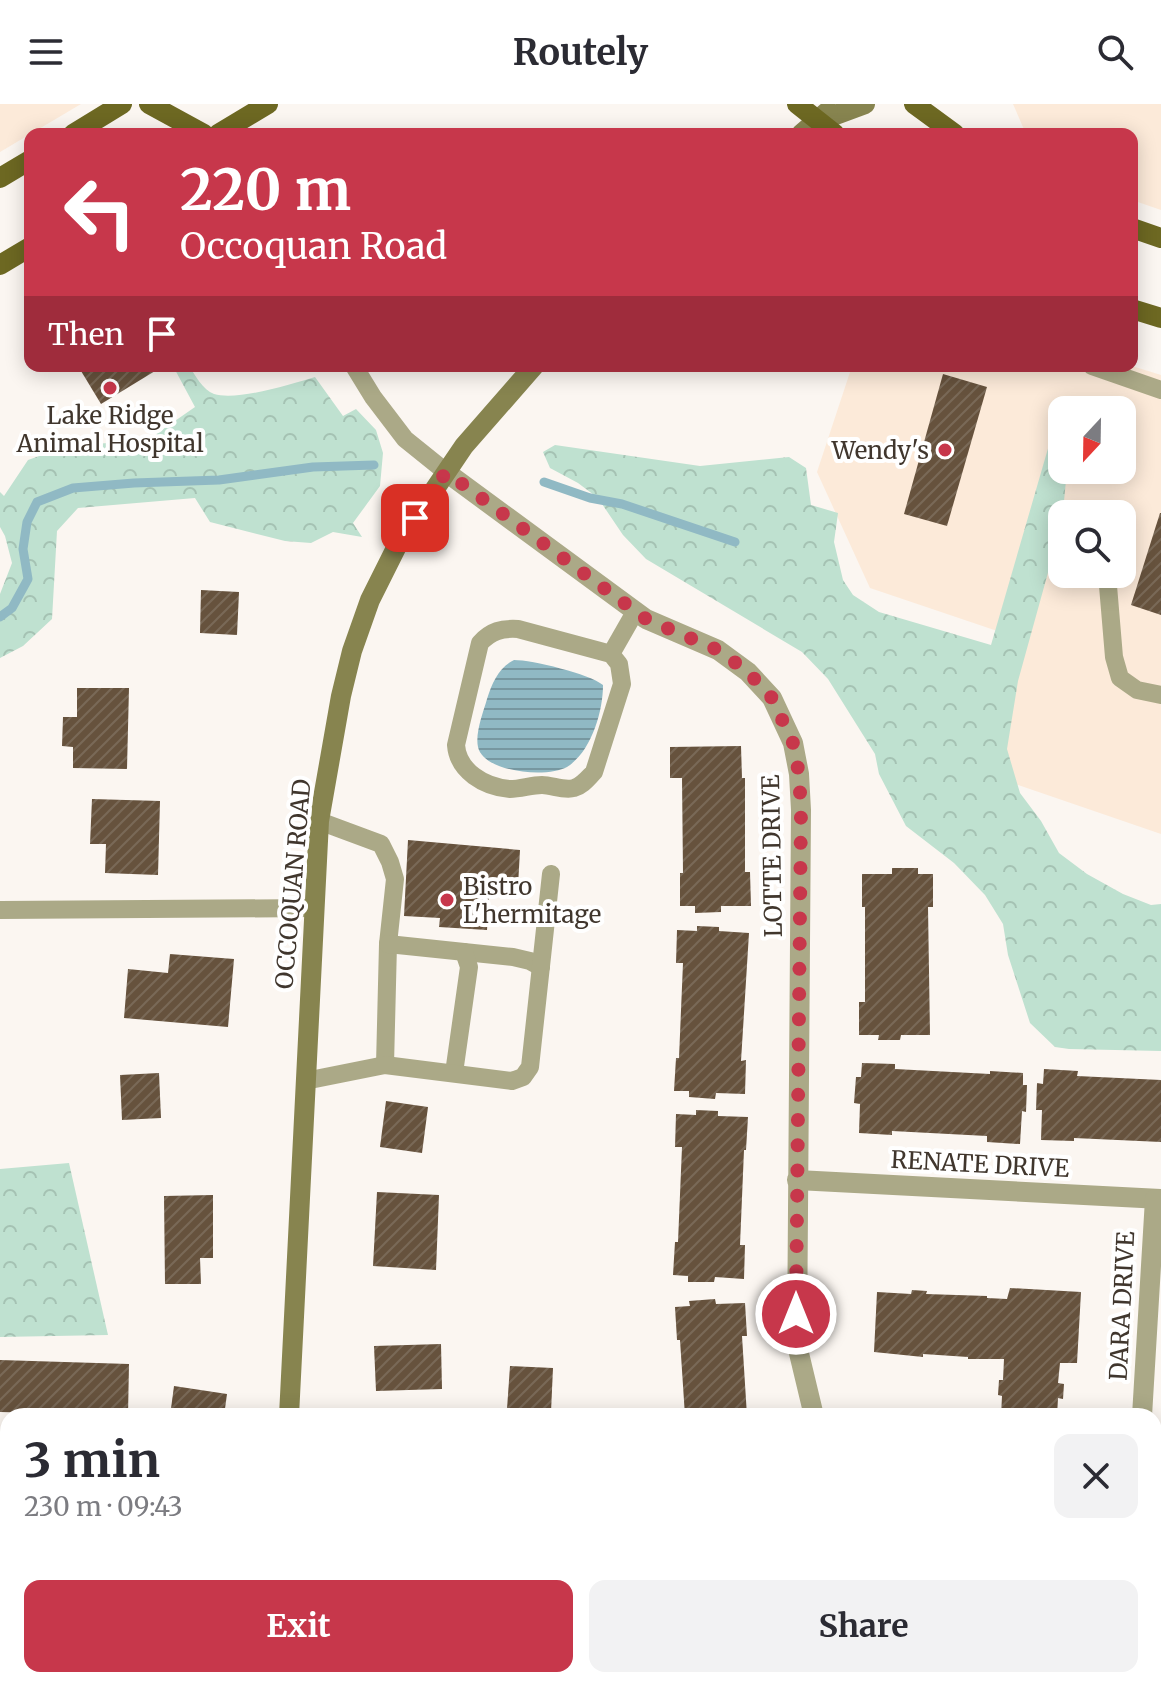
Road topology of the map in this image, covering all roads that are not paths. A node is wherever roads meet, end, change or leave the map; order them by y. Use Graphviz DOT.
graph roads {
  1 [pos="122,104"];
  2 [pos="149,104"];
  3 [pos="268,104"];
  4 [pos="797,104"];
  5 [pos="835,104"];
  6 [pos="865,104"];
  7 [pos="914,104"];
  8 [pos="83,128"];
  9 [pos="193,128"];
  10 [pos="228,128"];
  11 [pos="827,128"];
  12 [pos="947,128"];
  13 [pos="24,164"];
  14 [pos="0,178"];
  15 [pos="1138,230"];
  16 [pos="1161,238"];
  17 [pos="24,251"];
  18 [pos="0,265"];
  19 [pos="1138,311"];
  20 [pos="1161,318"];
  21 [pos="358,372"];
  22 [pos="528,372"];
  23 [pos="1109,372"];
  24 [pos="1161,390"];
  25 [pos="446,472"];
  26 [pos="1108,588"];
  27 [pos="635,612"];
  28 [pos="611,654"];
  29 [pos="1161,695"];
  30 [pos="319,821"];
  31 [pos="551,874"];
  32 [pos="314,908"];
  33 [pos="0,910"];
  34 [pos="388,944"];
  35 [pos="464,952"];
  36 [pos="541,967"];
  37 [pos="385,1065"];
  38 [pos="454,1073"];
  39 [pos="305,1081"];
  40 [pos="797,1180"];
  41 [pos="1158,1199"];
  42 [pos="289,1408"];
  43 [pos="812,1408"];
  44 [pos="1143,1408"];
  1 -- 8 [label="main road"];
  2 -- 9 [label="main road"];
  3 -- 10 [label="main road"];
  4 -- 11 [label="main road"];
  5 -- 11 [label="street"];
  6 -- 11 [label="street"];
  7 -- 12 [label="main road"];
  13 -- 14 [label="main road"];
  15 -- 16 [label="main road"];
  17 -- 18 [label="main road"];
  19 -- 20 [label="main road"];
  21 -- 25 [label="lane"];
  22 -- 25 [label="street, OCCOQUAN ROAD"];
  23 -- 24 [label="lane"];
  25 -- 27 [label="street, LOTTE DRIVE"];
  25 -- 30 [label="street, OCCOQUAN ROAD"];
  26 -- 29 [label="lane"];
  27 -- 28 [label="lane"];
  27 -- 40 [label="street, LOTTE DRIVE"];
  28 -- 28 [label="lane"];
  30 -- 32 [label="street, OCCOQUAN ROAD"];
  30 -- 34 [label="lane"];
  31 -- 36 [label="lane"];
  32 -- 33 [label="lane"];
  32 -- 39 [label="street, OCCOQUAN ROAD"];
  34 -- 35 [label="lane"];
  34 -- 37 [label="lane"];
  35 -- 36 [label="lane"];
  35 -- 38 [label="lane"];
  36 -- 38 [label="lane"];
  37 -- 38 [label="lane"];
  37 -- 39 [label="lane"];
  39 -- 42 [label="street, OCCOQUAN ROAD"];
  40 -- 41 [label="street, RENATE DRIVE"];
  40 -- 43 [label="street, LOTTE DRIVE"];
  41 -- 44 [label="street, DARA DRIVE"];
}
